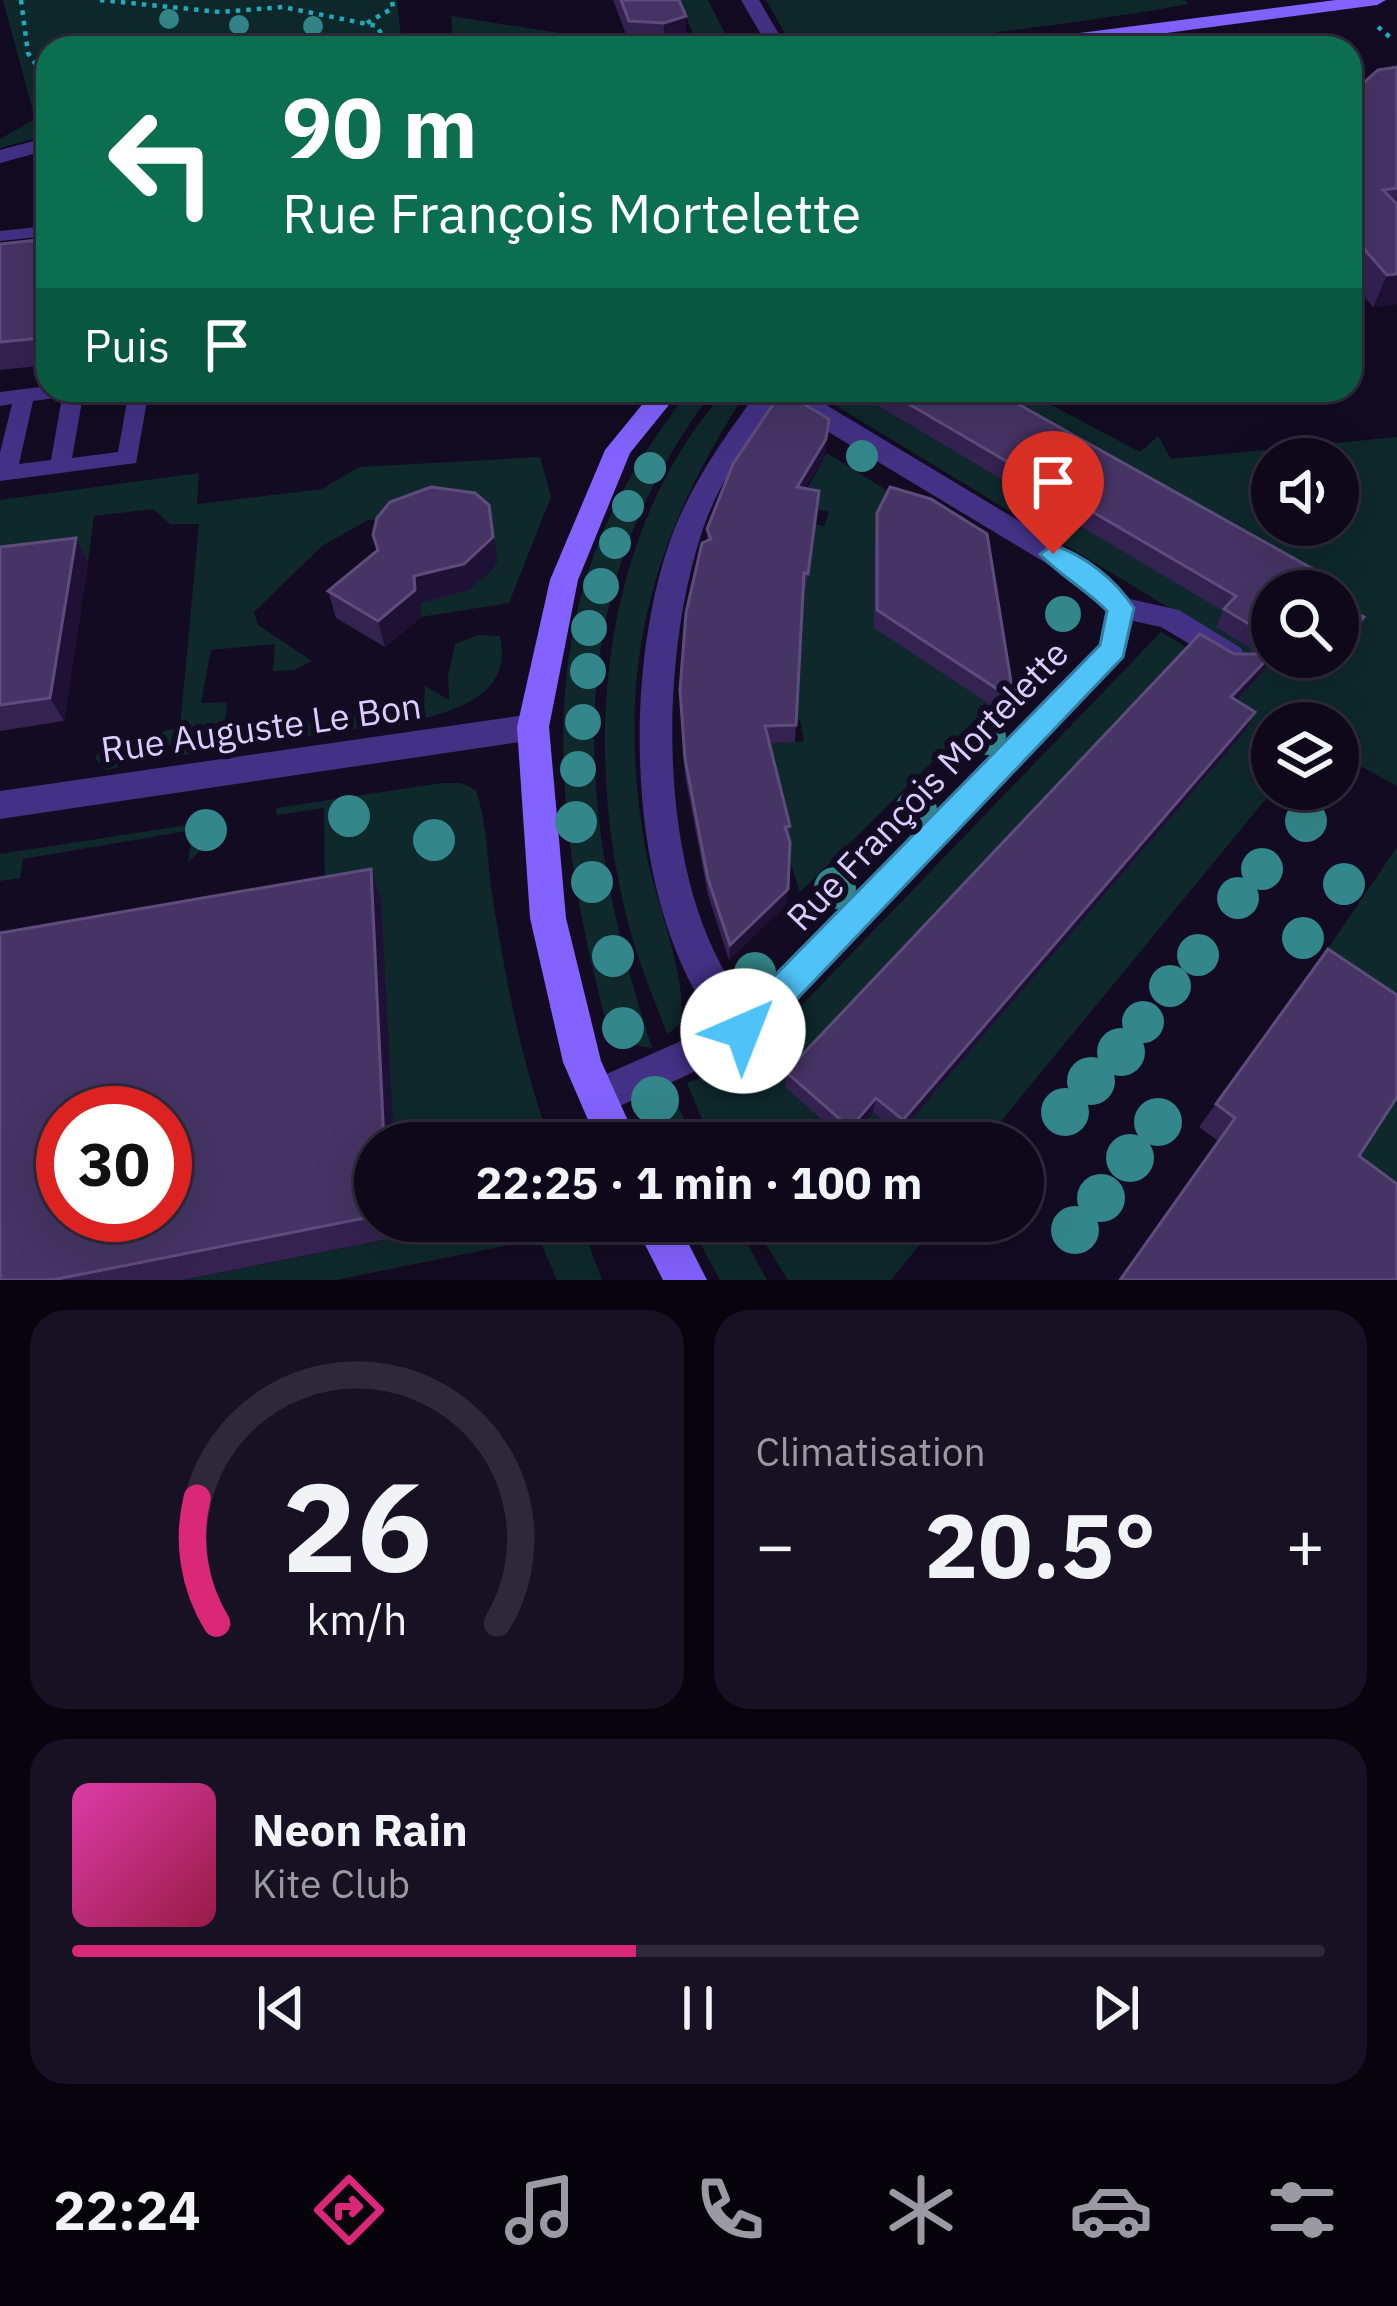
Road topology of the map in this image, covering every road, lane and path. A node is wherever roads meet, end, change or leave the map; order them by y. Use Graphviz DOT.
graph roads {
  1 [pos="21,0"];
  2 [pos="100,0"];
  3 [pos="392,0"];
  4 [pos="750,0"];
  5 [pos="1377,0"];
  6 [pos="1358,2"];
  7 [pos="365,23"];
  8 [pos="382,36"];
  9 [pos="771,36"];
  10 [pos="1101,36"];
  11 [pos="36,65"];
  12 [pos="36,146"];
  13 [pos="0,157"];
  14 [pos="36,232"];
  15 [pos="0,236"];
  16 [pos="36,394"];
  17 [pos="24,396"];
  18 [pos="0,399"];
  19 [pos="70,402"];
  20 [pos="137,402"];
  21 [pos="658,402"];
  22 [pos="765,402"];
  23 [pos="802,402"];
  24 [pos="60,466"];
  25 [pos="3,474"];
  26 [pos="1121,608"];
  27 [pos="1237,660"];
  28 [pos="533,727"];
  29 [pos="0,806"];
  30 [pos="743,1031"];
  31 [pos="598,1097"];
  32 [pos="609,1122"];
  33 [pos="665,1242"];
  34 [pos="686,1280"];
  1 -- 11 [label="path"];
  2 -- 7 [label="path"];
  3 -- 7 [label="path"];
  4 -- 9 [label="street"];
  5 -- 6 [label="street"];
  6 -- 10 [label="street"];
  7 -- 8 [label="path"];
  12 -- 13 [label="street"];
  14 -- 15 [label="lane"];
  16 -- 17 [label="lane"];
  17 -- 18 [label="lane"];
  17 -- 25 [label="lane"];
  19 -- 24 [label="lane"];
  20 -- 24 [label="lane"];
  21 -- 28 [label="street"];
  22 -- 30 [label="street"];
  23 -- 26 [label="street"];
  24 -- 25 [label="lane"];
  26 -- 27 [label="street"];
  26 -- 30 [label="street, Rue François Mortelette"];
  28 -- 29 [label="street, Rue Auguste Le Bon"];
  28 -- 31 [label="street"];
  30 -- 31 [label="street, Rue François Mortelette"];
  31 -- 32 [label="street"];
  33 -- 34 [label="street"];
}
